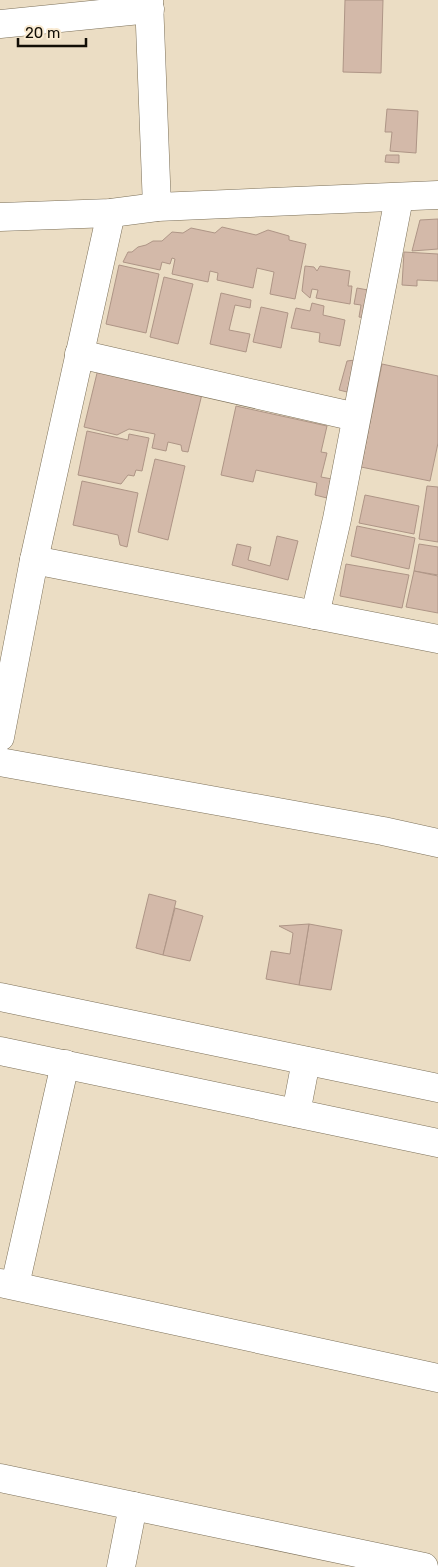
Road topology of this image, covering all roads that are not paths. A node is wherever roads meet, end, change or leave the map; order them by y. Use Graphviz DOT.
graph roads {
  1 [pos="150,4"];
  2 [pos="0,24"];
  3 [pos="438,195"];
  4 [pos="399,198"];
  5 [pos="157,207"];
  6 [pos="111,213"];
  7 [pos="0,217"];
  8 [pos="78,354"];
  9 [pos="356,417"];
  10 [pos="34,560"];
  11 [pos="315,615"];
  12 [pos="438,639"];
  13 [pos="0,737"];
  14 [pos="0,762"];
  15 [pos="438,843"];
  16 [pos="0,997"];
  17 [pos="0,1051"];
  18 [pos="306,1061"];
  19 [pos="65,1064"];
  20 [pos="438,1088"];
  21 [pos="296,1113"];
  22 [pos="438,1143"];
  23 [pos="7,1284"];
  24 [pos="438,1378"];
  25 [pos="0,1478"];
  26 [pos="133,1506"];
  27 [pos="121,1567"];
  28 [pos="424,1567"];
  1 -- 2 [label="street"];
  1 -- 5 [label="street"];
  3 -- 4 [label="street"];
  4 -- 5 [label="street"];
  4 -- 9 [label="street"];
  5 -- 6 [label="street"];
  6 -- 7 [label="street"];
  6 -- 8 [label="street"];
  8 -- 9 [label="street"];
  8 -- 10 [label="street"];
  9 -- 11 [label="street"];
  10 -- 11 [label="street"];
  10 -- 13 [label="street"];
  11 -- 12 [label="street"];
  14 -- 15 [label="street"];
  16 -- 18 [label="street"];
  17 -- 19 [label="street"];
  18 -- 20 [label="street"];
  18 -- 21 [label="street"];
  19 -- 21 [label="street"];
  19 -- 23 [label="street"];
  21 -- 22 [label="street"];
  23 -- 24 [label="street"];
  25 -- 26 [label="street"];
  26 -- 27 [label="street"];
  26 -- 28 [label="street"];
}
